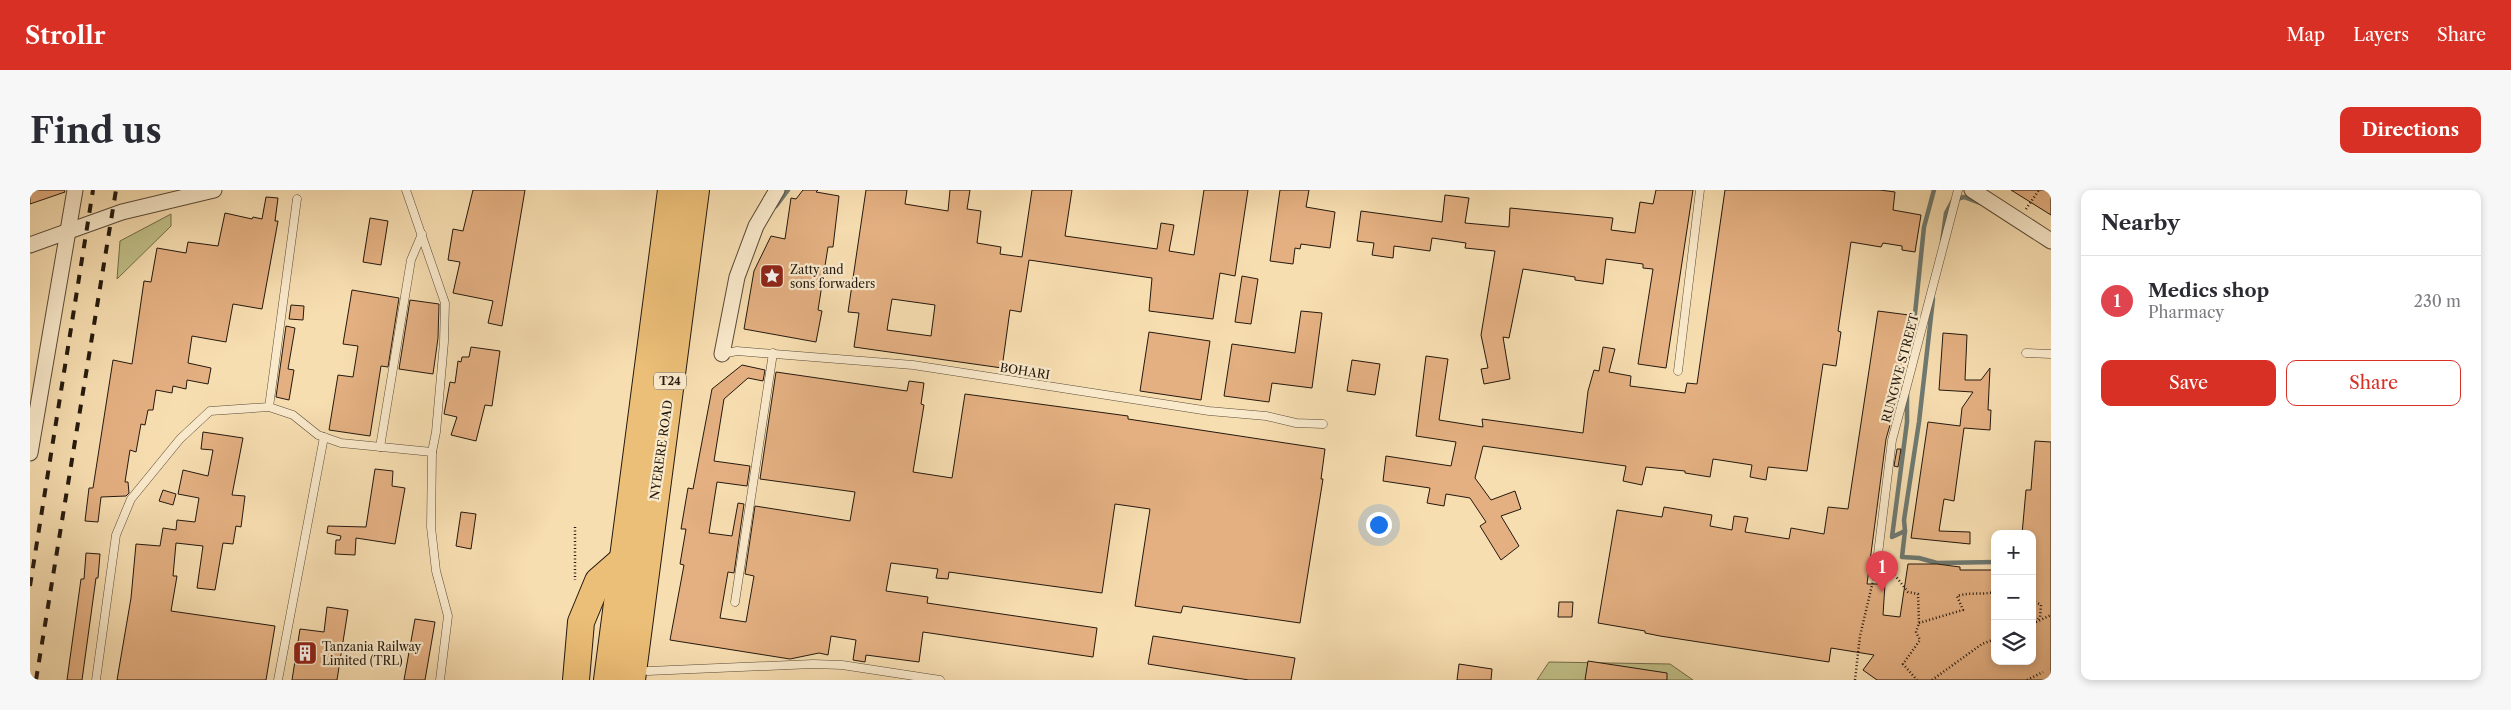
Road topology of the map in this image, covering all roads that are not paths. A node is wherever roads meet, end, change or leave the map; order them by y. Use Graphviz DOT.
graph roads {
  1 [pos="75,190"];
  2 [pos="214,190"];
  3 [pos="406,190"];
  4 [pos="670,190"];
  5 [pos="696,190"];
  6 [pos="777,190"];
  7 [pos="1700,190"];
  8 [pos="1958,190"];
  9 [pos="1972,190"];
  10 [pos="297,199"];
  11 [pos="69,231"];
  12 [pos="422,234"];
  13 [pos="2051,242"];
  14 [pos="30,245"];
  15 [pos="773,353"];
  16 [pos="2026,353"];
  17 [pos="722,354"];
  18 [pos="2051,354"];
  19 [pos="1678,370"];
  20 [pos="269,407"];
  21 [pos="1324,424"];
  22 [pos="324,437"];
  23 [pos="380,447"];
  24 [pos="432,452"];
  25 [pos="30,453"];
  26 [pos="1878,554"];
  27 [pos="622,560"];
  28 [pos="735,602"];
  29 [pos="640,676"];
  30 [pos="96,680"];
  31 [pos="278,680"];
  32 [pos="440,680"];
  33 [pos="576,680"];
  34 [pos="608,680"];
  35 [pos="940,680"];
  1 -- 11 [label="street"];
  2 -- 11 [label="street"];
  3 -- 12 [label="lane"];
  4 -- 27 [label="highway, NYERERE ROAD / T24"];
  5 -- 29 [label="highway, NYERERE ROAD / T24"];
  6 -- 17 [label="street"];
  7 -- 19 [label="lane"];
  8 -- 26 [label="lane, RUNGWE STREET"];
  9 -- 13 [label="street"];
  10 -- 20 [label="lane"];
  11 -- 14 [label="street"];
  11 -- 25 [label="street"];
  12 -- 23 [label="lane"];
  12 -- 24 [label="lane"];
  15 -- 17 [label="lane, BOHARI"];
  15 -- 21 [label="lane, BOHARI"];
  15 -- 28 [label="lane"];
  16 -- 18 [label="lane"];
  20 -- 22 [label="lane"];
  20 -- 30 [label="lane"];
  22 -- 23 [label="lane"];
  22 -- 31 [label="lane"];
  23 -- 24 [label="lane"];
  24 -- 32 [label="lane"];
  27 -- 33 [label="highway"];
  27 -- 34 [label="highway, NYERERE ROAD / T24"];
  29 -- 35 [label="lane"];
}
